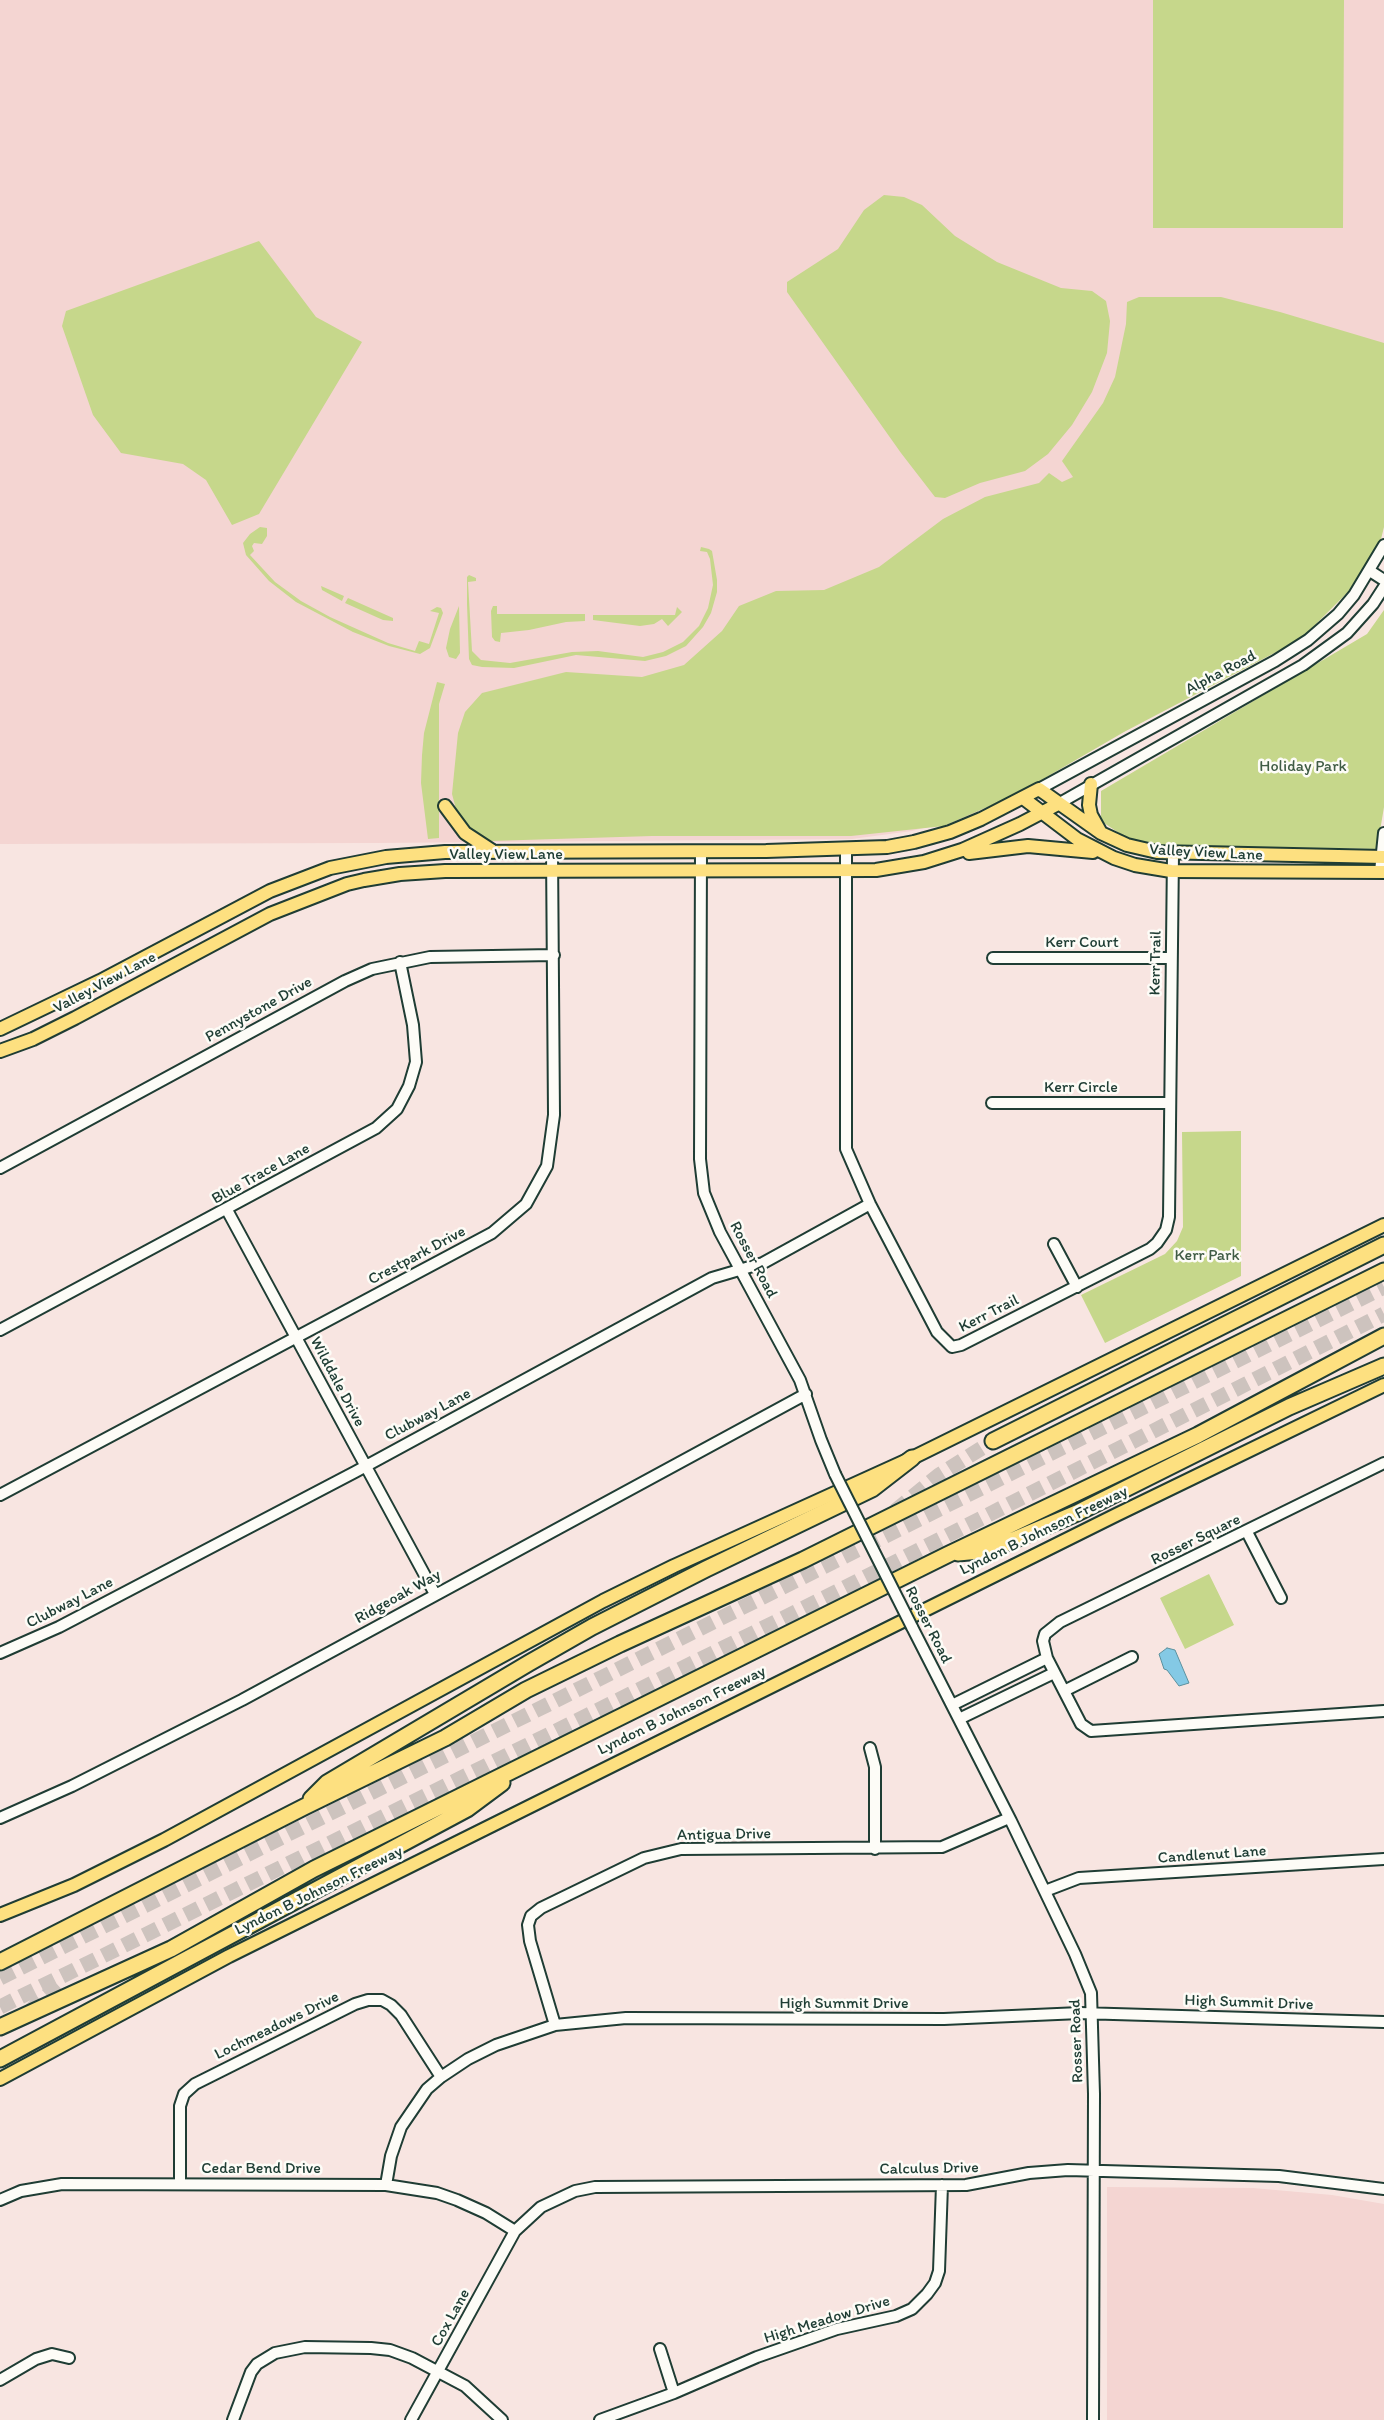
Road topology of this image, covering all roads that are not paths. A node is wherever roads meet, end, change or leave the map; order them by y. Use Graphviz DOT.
graph roads {
  1 [pos="1384,545"];
  2 [pos="1370,571"];
  3 [pos="1384,580"];
  4 [pos="1384,587"];
  5 [pos="1091,784"];
  6 [pos="1039,789"];
  7 [pos="1023,798"];
  8 [pos="1058,804"];
  9 [pos="445,806"];
  10 [pos="1040,813"];
  11 [pos="1101,833"];
  12 [pos="1384,833"];
  13 [pos="846,848"];
  14 [pos="493,851"];
  15 [pos="552,851"];
  16 [pos="701,851"];
  17 [pos="946,854"];
  18 [pos="1105,854"];
  19 [pos="1173,854"];
  20 [pos="1382,856"];
  21 [pos="1172,870"];
  22 [pos="702,871"];
  23 [pos="847,871"];
  24 [pos="553,872"];
  25 [pos="1382,872"];
  26 [pos="147,955"];
  27 [pos="554,955"];
  28 [pos="993,958"];
  29 [pos="1171,958"];
  30 [pos="400,962"];
  31 [pos="155,974"];
  32 [pos="0,1029"];
  33 [pos="0,1051"];
  34 [pos="992,1103"];
  35 [pos="1169,1103"];
  36 [pos="0,1168"];
  37 [pos="870,1204"];
  38 [pos="227,1210"];
  39 [pos="1384,1225"];
  40 [pos="1054,1244"];
  41 [pos="1384,1245"];
  42 [pos="740,1270"];
  43 [pos="1384,1272"];
  44 [pos="1077,1287"];
  45 [pos="0,1330"];
  46 [pos="1384,1336"];
  47 [pos="296,1338"];
  48 [pos="1384,1366"];
  49 [pos="1384,1385"];
  50 [pos="806,1394"];
  51 [pos="993,1441"];
  52 [pos="912,1458"];
  53 [pos="1384,1463"];
  54 [pos="365,1466"];
  55 [pos="0,1495"];
  56 [pos="1247,1532"];
  57 [pos="947,1555"];
  58 [pos="435,1594"];
  59 [pos="1281,1598"];
  60 [pos="0,1652"];
  61 [pos="1132,1657"];
  62 [pos="1047,1658"];
  63 [pos="1054,1673"];
  64 [pos="1064,1691"];
  65 [pos="952,1705"];
  66 [pos="1384,1711"];
  67 [pos="959,1718"];
  68 [pos="870,1748"];
  69 [pos="538,1758"];
  70 [pos="304,1807"];
  71 [pos="0,1818"];
  72 [pos="1009,1818"];
  73 [pos="874,1849"];
  74 [pos="1384,1859"];
  75 [pos="1045,1891"];
  76 [pos="0,1915"];
  77 [pos="0,1962"];
  78 [pos="1093,2013"];
  79 [pos="1384,2022"];
  80 [pos="556,2024"];
  81 [pos="0,2027"];
  82 [pos="0,2059"];
  83 [pos="441,2077"];
  84 [pos="0,2079"];
  85 [pos="1094,2171"];
  86 [pos="180,2184"];
  87 [pos="942,2185"];
  88 [pos="386,2186"];
  89 [pos="1384,2189"];
  90 [pos="0,2200"];
  91 [pos="516,2231"];
  92 [pos="660,2349"];
  93 [pos="69,2358"];
  94 [pos="439,2371"];
  95 [pos="0,2380"];
  96 [pos="674,2394"];
  97 [pos="233,2420"];
  98 [pos="411,2420"];
  99 [pos="502,2420"];
  100 [pos="600,2420"];
  101 [pos="1093,2420"];
  1 -- 2 [label="street, Alpha Road"];
  2 -- 3 [label="street"];
  2 -- 6 [label="street, Alpha Road"];
  4 -- 5 [label="street, Alpha Road"];
  5 -- 8 [label="street, Alpha Road"];
  5 -- 11 [label="main road"];
  6 -- 7 [label="main road, Valley View Lane"];
  6 -- 8 [label="main road, Valley View Lane"];
  7 -- 10 [label="main road, Valley View Lane"];
  7 -- 13 [label="main road, Valley View Lane"];
  8 -- 10 [label="main road, Valley View Lane"];
  8 -- 11 [label="main road, Valley View Lane"];
  9 -- 14 [label="main road"];
  10 -- 17 [label="main road, Valley View Lane"];
  10 -- 18 [label="main road, Valley View Lane"];
  11 -- 19 [label="main road, Valley View Lane"];
  12 -- 20 [label="street"];
  13 -- 16 [label="main road, Valley View Lane"];
  13 -- 23 [label="street, Kerr Trail"];
  14 -- 15 [label="main road, Valley View Lane"];
  14 -- 26 [label="main road, Valley View Lane"];
  15 -- 16 [label="main road, Valley View Lane"];
  15 -- 24 [label="street, Crestpark Drive"];
  16 -- 22 [label="street, Rosser Road"];
  17 -- 18 [label="main road"];
  17 -- 23 [label="main road, Valley View Lane"];
  18 -- 21 [label="main road, Valley View Lane"];
  19 -- 20 [label="main road, Valley View Lane"];
  19 -- 21 [label="street, Kerr Trail"];
  20 -- 25 [label="street"];
  21 -- 25 [label="main road, Valley View Lane"];
  21 -- 29 [label="street, Kerr Trail"];
  22 -- 23 [label="main road, Valley View Lane"];
  22 -- 24 [label="main road, Valley View Lane"];
  22 -- 42 [label="street, Rosser Road"];
  23 -- 37 [label="street, Kerr Trail"];
  24 -- 27 [label="street, Crestpark Drive"];
  24 -- 31 [label="main road, Valley View Lane"];
  26 -- 31 [label="main road"];
  26 -- 32 [label="main road, Valley View Lane"];
  27 -- 30 [label="street, Pennystone Drive"];
  27 -- 47 [label="street, Crestpark Drive"];
  28 -- 29 [label="street, Kerr Court"];
  29 -- 35 [label="street, Kerr Trail"];
  30 -- 36 [label="street, Pennystone Drive"];
  30 -- 38 [label="street, Blue Trace Lane"];
  31 -- 33 [label="main road, Valley View Lane"];
  34 -- 35 [label="street, Kerr Circle"];
  35 -- 44 [label="street, Kerr Trail"];
  37 -- 42 [label="street, Clubway Lane"];
  37 -- 44 [label="street, Kerr Trail"];
  38 -- 45 [label="street, Blue Trace Lane"];
  38 -- 47 [label="street, Wilddale Drive"];
  39 -- 52 [label="main road"];
  40 -- 44 [label="street"];
  41 -- 51 [label="highway"];
  42 -- 50 [label="street, Rosser Road"];
  42 -- 54 [label="street, Clubway Lane"];
  43 -- 70 [label="highway"];
  46 -- 57 [label="highway, Lyndon B Johnson Freeway"];
  47 -- 54 [label="street, Wilddale Drive"];
  47 -- 55 [label="street, Crestpark Drive"];
  48 -- 57 [label="highway"];
  49 -- 84 [label="main road, Lyndon B Johnson Freeway"];
  50 -- 58 [label="street, Ridgeoak Way"];
  50 -- 65 [label="street, Rosser Road, bridge"];
  52 -- 70 [label="highway"];
  52 -- 76 [label="main road"];
  53 -- 56 [label="street, Rosser Square"];
  54 -- 58 [label="street, Wilddale Drive"];
  54 -- 60 [label="street, Clubway Lane"];
  56 -- 59 [label="street"];
  56 -- 62 [label="street, Rosser Square"];
  57 -- 69 [label="highway, Lyndon B Johnson Freeway"];
  58 -- 71 [label="street, Ridgeoak Way"];
  61 -- 64 [label="street"];
  62 -- 63 [label="street, Rosser Square"];
  62 -- 65 [label="street"];
  63 -- 64 [label="street, Rosser Square"];
  63 -- 67 [label="street"];
  64 -- 66 [label="street, Rosser Square"];
  65 -- 67 [label="street, Rosser Road"];
  67 -- 72 [label="street, Rosser Road"];
  68 -- 73 [label="street"];
  69 -- 81 [label="highway, Lyndon B Johnson Freeway"];
  69 -- 82 [label="highway"];
  70 -- 77 [label="highway"];
  72 -- 73 [label="street, Antigua Drive"];
  72 -- 75 [label="street, Rosser Road"];
  73 -- 80 [label="street, Antigua Drive"];
  74 -- 75 [label="street, Candlenut Lane"];
  75 -- 78 [label="street, Rosser Road"];
  78 -- 79 [label="street, High Summit Drive"];
  78 -- 80 [label="street, High Summit Drive"];
  78 -- 85 [label="street, Rosser Road"];
  80 -- 83 [label="street, High Summit Drive"];
  83 -- 86 [label="street, Lochmeadows Drive"];
  83 -- 88 [label="street, High Summit Drive"];
  85 -- 87 [label="street, Calculus Drive"];
  85 -- 89 [label="street, Calculus Drive"];
  85 -- 101 [label="street, Rosser Road"];
  86 -- 88 [label="street, Cedar Bend Drive"];
  86 -- 90 [label="street, Cedar Bend Drive"];
  87 -- 91 [label="street, Calculus Drive"];
  87 -- 96 [label="street, High Meadow Drive"];
  88 -- 91 [label="street, Cedar Bend Drive"];
  91 -- 94 [label="street, Cox Lane"];
  92 -- 96 [label="street"];
  93 -- 95 [label="street"];
  94 -- 97 [label="street"];
  94 -- 98 [label="street, Cox Lane"];
  94 -- 99 [label="street"];
  96 -- 100 [label="street, High Meadow Drive"];
}
